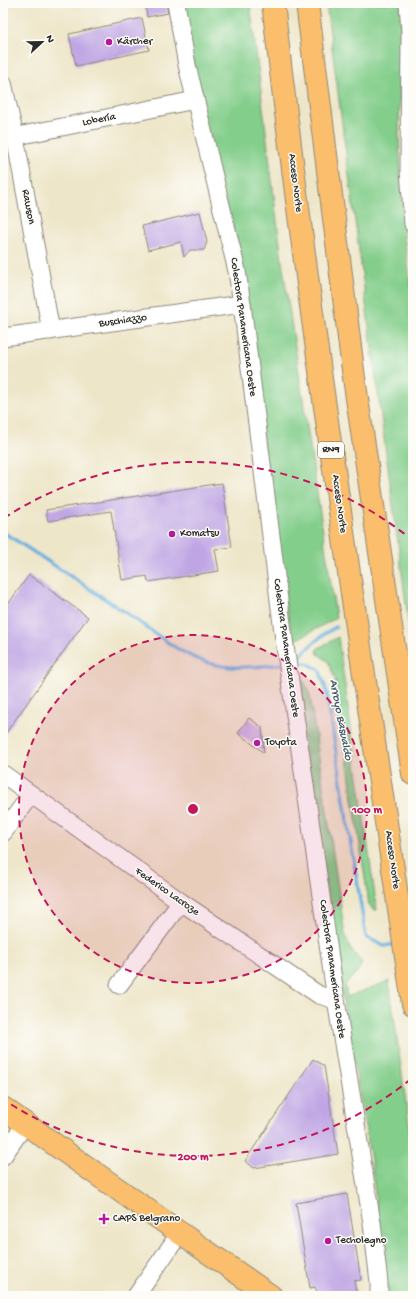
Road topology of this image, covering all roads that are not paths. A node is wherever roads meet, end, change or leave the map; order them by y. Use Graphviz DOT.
graph roads {
  1 [pos="176,3"];
  2 [pos="273,3"];
  3 [pos="307,3"];
  4 [pos="408,3"];
  5 [pos="411,33"];
  6 [pos="3,83"];
  7 [pos="195,100"];
  8 [pos="9,138"];
  9 [pos="413,224"];
  10 [pos="242,304"];
  11 [pos="51,331"];
  12 [pos="3,337"];
  13 [pos="3,774"];
  14 [pos="413,774"];
  15 [pos="30,794"];
  16 [pos="3,833"];
  17 [pos="181,902"];
  18 [pos="119,985"];
  19 [pos="336,1000"];
  20 [pos="413,1004"];
  21 [pos="3,1108"];
  22 [pos="25,1124"];
  23 [pos="3,1156"];
  24 [pos="180,1233"];
  25 [pos="136,1296"];
  26 [pos="271,1296"];
  27 [pos="379,1296"];
  1 -- 7 [label="street, Colectora Panamericana Oeste"];
  2 -- 20 [label="main road, Acceso Norte / RN9"];
  3 -- 14 [label="main road"];
  4 -- 5 [label="street"];
  5 -- 9 [label="street"];
  6 -- 8 [label="street, Rawson"];
  7 -- 8 [label="street, Lobería"];
  7 -- 10 [label="street, Colectora Panamericana Oeste"];
  8 -- 11 [label="street, Rawson"];
  10 -- 11 [label="street, Buschiazzo"];
  10 -- 19 [label="street, Colectora Panamericana Oeste"];
  11 -- 12 [label="street, Buschiazzo"];
  13 -- 15 [label="street, Federico Lacroze"];
  15 -- 16 [label="street"];
  15 -- 17 [label="street, Federico Lacroze"];
  17 -- 18 [label="street"];
  17 -- 19 [label="street, Federico Lacroze"];
  19 -- 27 [label="street, Colectora Panamericana Oeste"];
  21 -- 22 [label="main road"];
  22 -- 23 [label="street"];
  22 -- 24 [label="main road"];
  24 -- 25 [label="street"];
  24 -- 26 [label="main road"];
}
